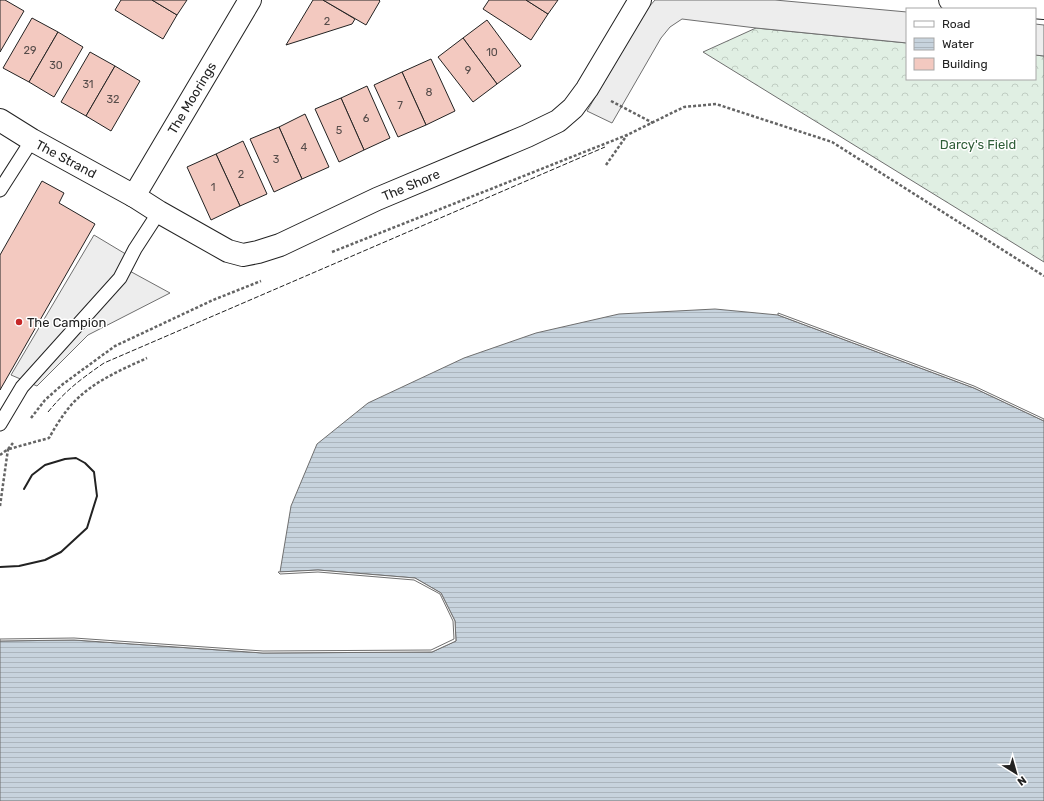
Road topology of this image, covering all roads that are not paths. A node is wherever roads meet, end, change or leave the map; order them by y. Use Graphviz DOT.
graph roads {
  1 [pos="250,0"];
  2 [pos="640,0"];
  3 [pos="950,0"];
  4 [pos="1044,8"];
  5 [pos="0,120"];
  6 [pos="32,140"];
  7 [pos="0,190"];
  8 [pos="134,196"];
  9 [pos="159,212"];
  10 [pos="0,424"];
  1 -- 8 [label="street, The Moorings"];
  2 -- 9 [label="street, The Shore"];
  3 -- 4 [label="street"];
  5 -- 6 [label="street, The Strand"];
  6 -- 7 [label="lane"];
  6 -- 8 [label="street, The Strand"];
  8 -- 9 [label="street, The Shore"];
  9 -- 10 [label="lane"];
}
